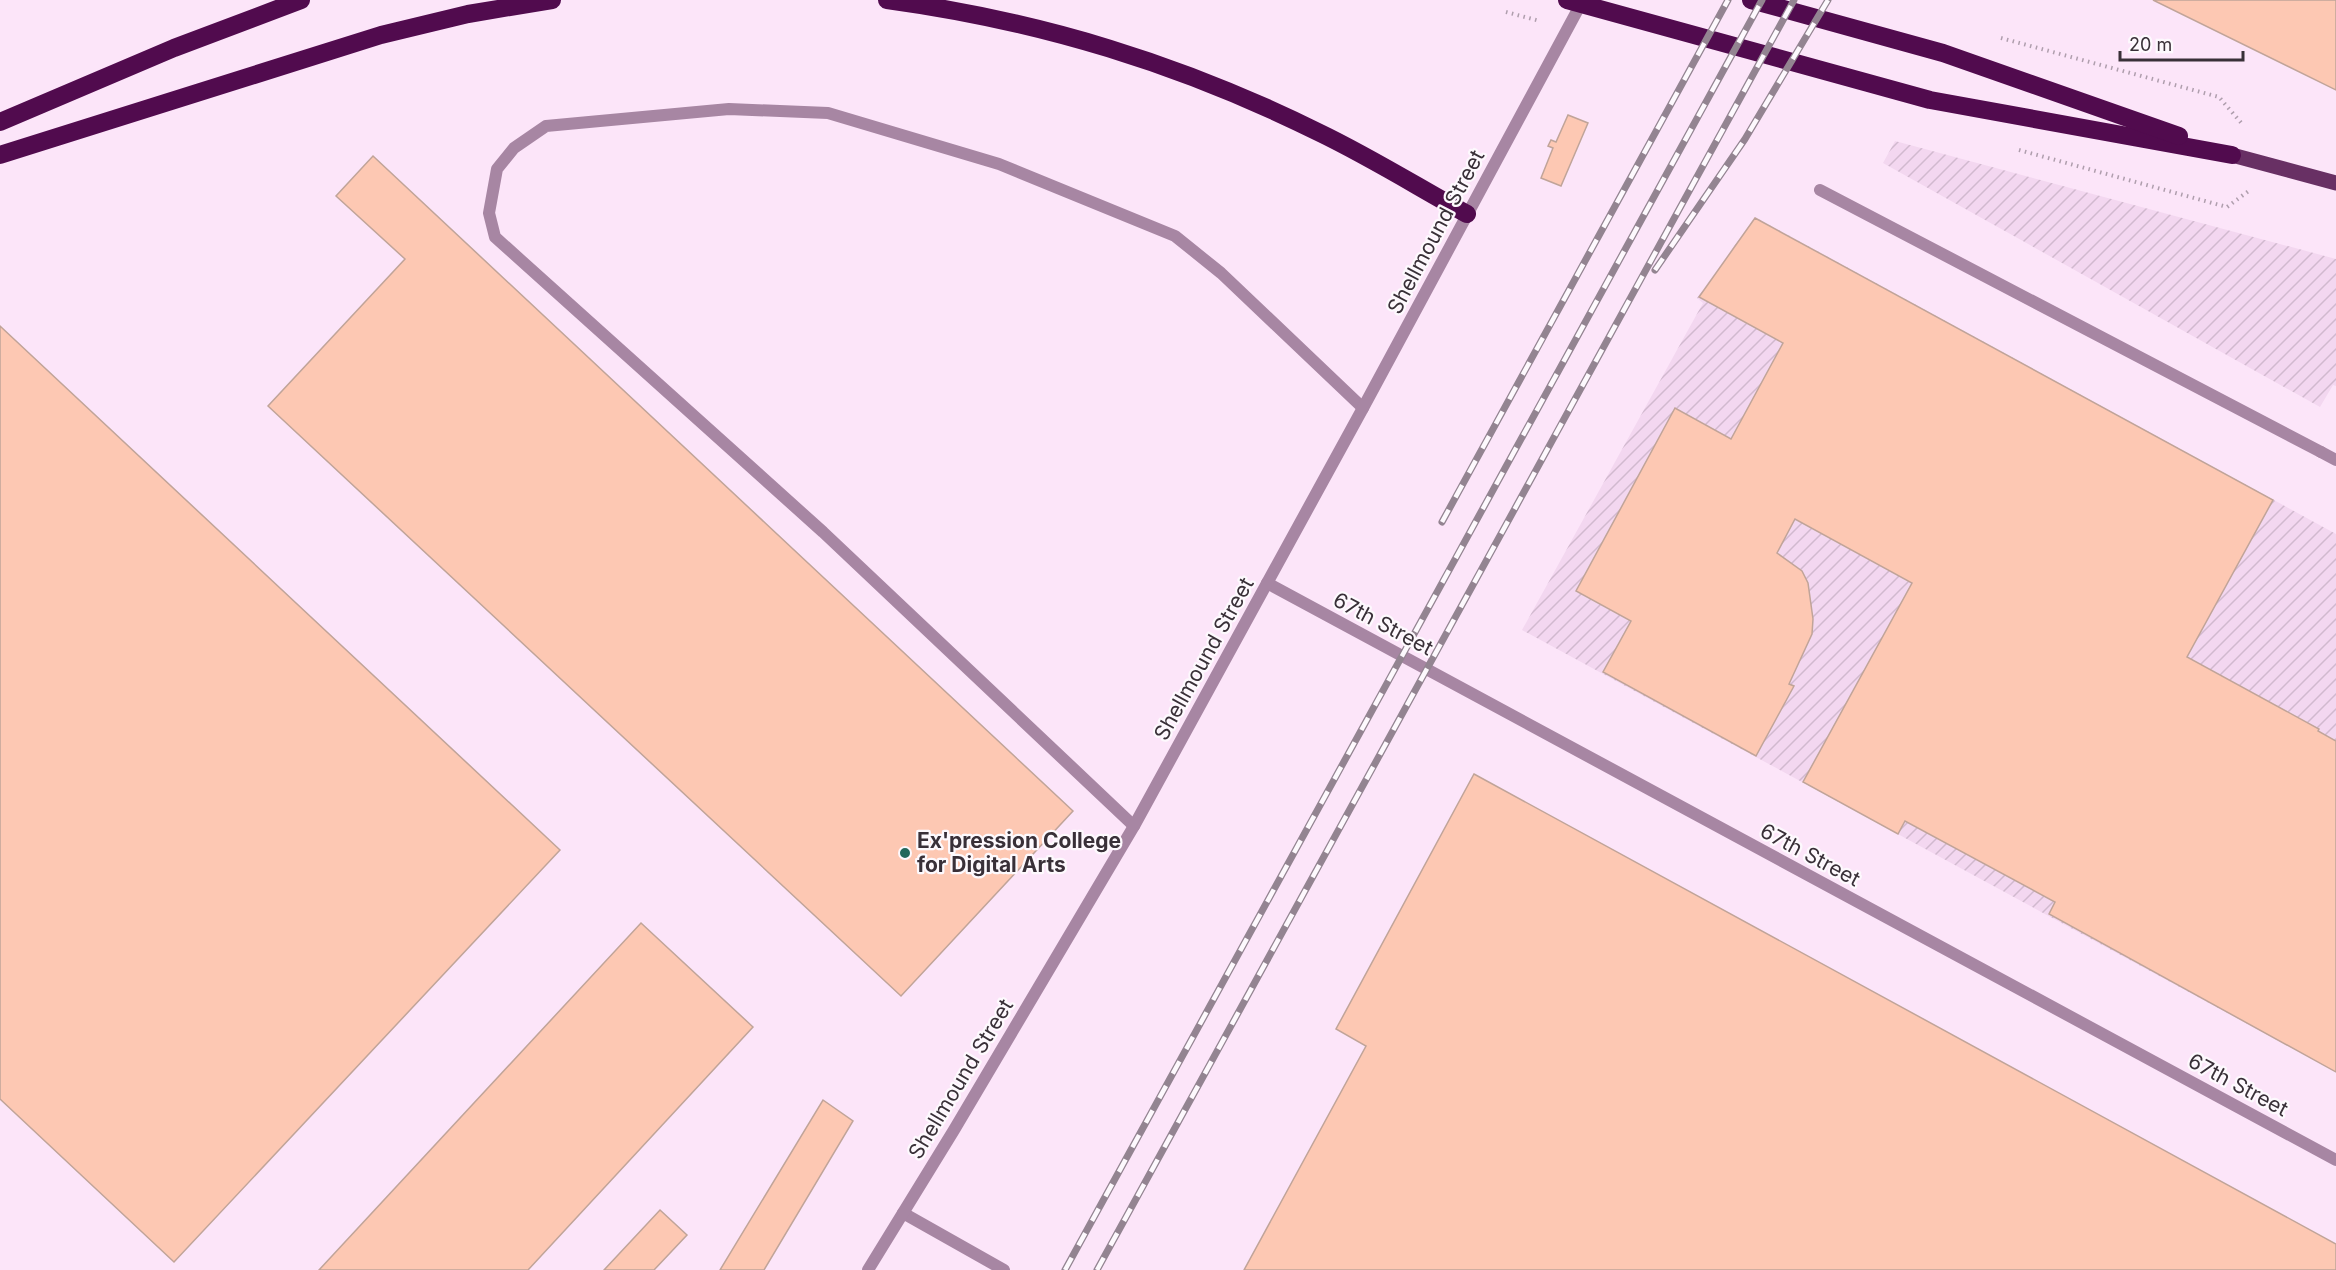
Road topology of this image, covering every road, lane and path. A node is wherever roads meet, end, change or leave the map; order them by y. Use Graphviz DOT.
graph roads {
  1 [pos="301,0"];
  2 [pos="552,0"];
  3 [pos="887,0"];
  4 [pos="1567,0"];
  5 [pos="1583,0"];
  6 [pos="1751,0"];
  7 [pos="0,122"];
  8 [pos="0,155"];
  9 [pos="2232,155"];
  10 [pos="2336,183"];
  11 [pos="1820,190"];
  12 [pos="1467,214"];
  13 [pos="1363,408"];
  14 [pos="2336,460"];
  15 [pos="1267,583"];
  16 [pos="1134,826"];
  17 [pos="2336,1160"];
  18 [pos="903,1213"];
  19 [pos="868,1270"];
  20 [pos="1004,1270"];
  1 -- 7 [label="highway"];
  2 -- 8 [label="highway"];
  3 -- 12 [label="highway"];
  4 -- 9 [label="highway"];
  5 -- 12 [label="street, Shellmound Street"];
  6 -- 9 [label="highway"];
  9 -- 10 [label="main road"];
  11 -- 14 [label="street"];
  12 -- 13 [label="street, Shellmound Street"];
  13 -- 15 [label="street, Shellmound Street"];
  13 -- 16 [label="street"];
  15 -- 16 [label="street, Shellmound Street"];
  15 -- 17 [label="street, 67th Street"];
  16 -- 18 [label="street, Shellmound Street"];
  18 -- 19 [label="street, Shellmound Street"];
  18 -- 20 [label="street"];
}
